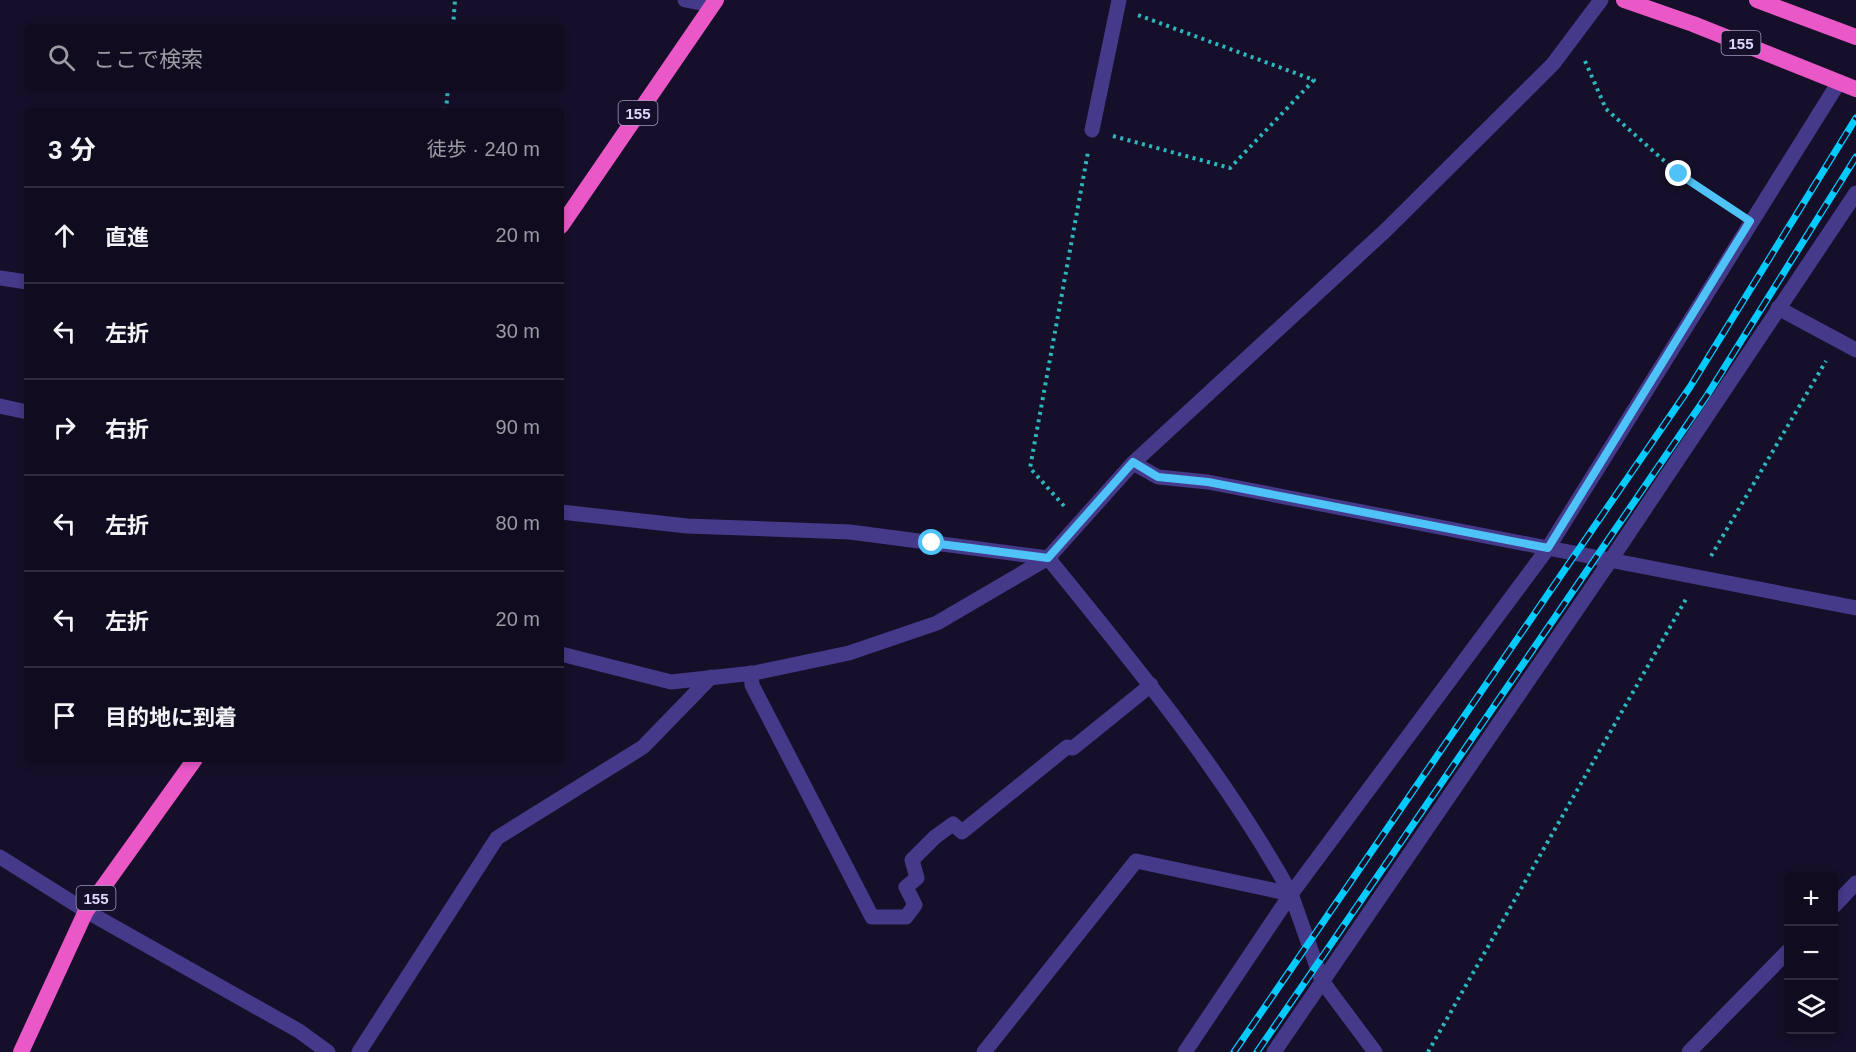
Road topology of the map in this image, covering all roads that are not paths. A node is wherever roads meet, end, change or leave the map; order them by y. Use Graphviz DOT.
graph roads {
  1 [pos="686,0"];
  2 [pos="1601,0"];
  3 [pos="1624,0"];
  4 [pos="1756,0"];
  5 [pos="714,2"];
  6 [pos="1119,4"];
  7 [pos="1856,37"];
  8 [pos="1839,82"];
  9 [pos="1856,89"];
  10 [pos="1092,130"];
  11 [pos="1856,193"];
  12 [pos="564,222"];
  13 [pos="0,278"];
  14 [pos="24,282"];
  15 [pos="1778,308"];
  16 [pos="1856,350"];
  17 [pos="0,406"];
  18 [pos="24,411"];
  19 [pos="1133,462"];
  20 [pos="564,512"];
  21 [pos="1548,548"];
  22 [pos="1048,558"];
  23 [pos="1610,561"];
  24 [pos="1856,608"];
  25 [pos="564,655"];
  26 [pos="751,673"];
  27 [pos="711,677"];
  28 [pos="1151,685"];
  29 [pos="193,762"];
  30 [pos="0,856"];
  31 [pos="1856,883"];
  32 [pos="1291,894"];
  33 [pos="1838,901"];
  34 [pos="86,911"];
  35 [pos="1784,955"];
  36 [pos="1322,981"];
  37 [pos="21,1052"];
  38 [pos="328,1052"];
  39 [pos="359,1052"];
  40 [pos="984,1052"];
  41 [pos="1185,1052"];
  42 [pos="1274,1052"];
  43 [pos="1375,1052"];
  44 [pos="1689,1052"];
  1 -- 5 [label="street"];
  2 -- 19 [label="street"];
  3 -- 8 [label="highway, 155"];
  4 -- 7 [label="highway"];
  5 -- 12 [label="highway, 155"];
  6 -- 10 [label="street"];
  8 -- 9 [label="highway, 155"];
  8 -- 21 [label="street"];
  11 -- 15 [label="street"];
  13 -- 14 [label="street"];
  15 -- 16 [label="street"];
  15 -- 23 [label="street"];
  17 -- 18 [label="street"];
  19 -- 21 [label="street"];
  19 -- 22 [label="street"];
  20 -- 22 [label="street"];
  21 -- 23 [label="street"];
  21 -- 32 [label="street"];
  22 -- 26 [label="street"];
  22 -- 28 [label="street"];
  23 -- 24 [label="street"];
  23 -- 36 [label="street"];
  25 -- 27 [label="street"];
  26 -- 27 [label="street"];
  26 -- 28 [label="street"];
  27 -- 39 [label="street"];
  28 -- 32 [label="street"];
  29 -- 34 [label="highway, 155"];
  30 -- 34 [label="street"];
  31 -- 33 [label="street"];
  32 -- 36 [label="street"];
  32 -- 40 [label="street"];
  32 -- 41 [label="street"];
  34 -- 37 [label="highway, 155"];
  34 -- 38 [label="street"];
  35 -- 44 [label="street"];
  36 -- 42 [label="street"];
  36 -- 43 [label="street"];
}
